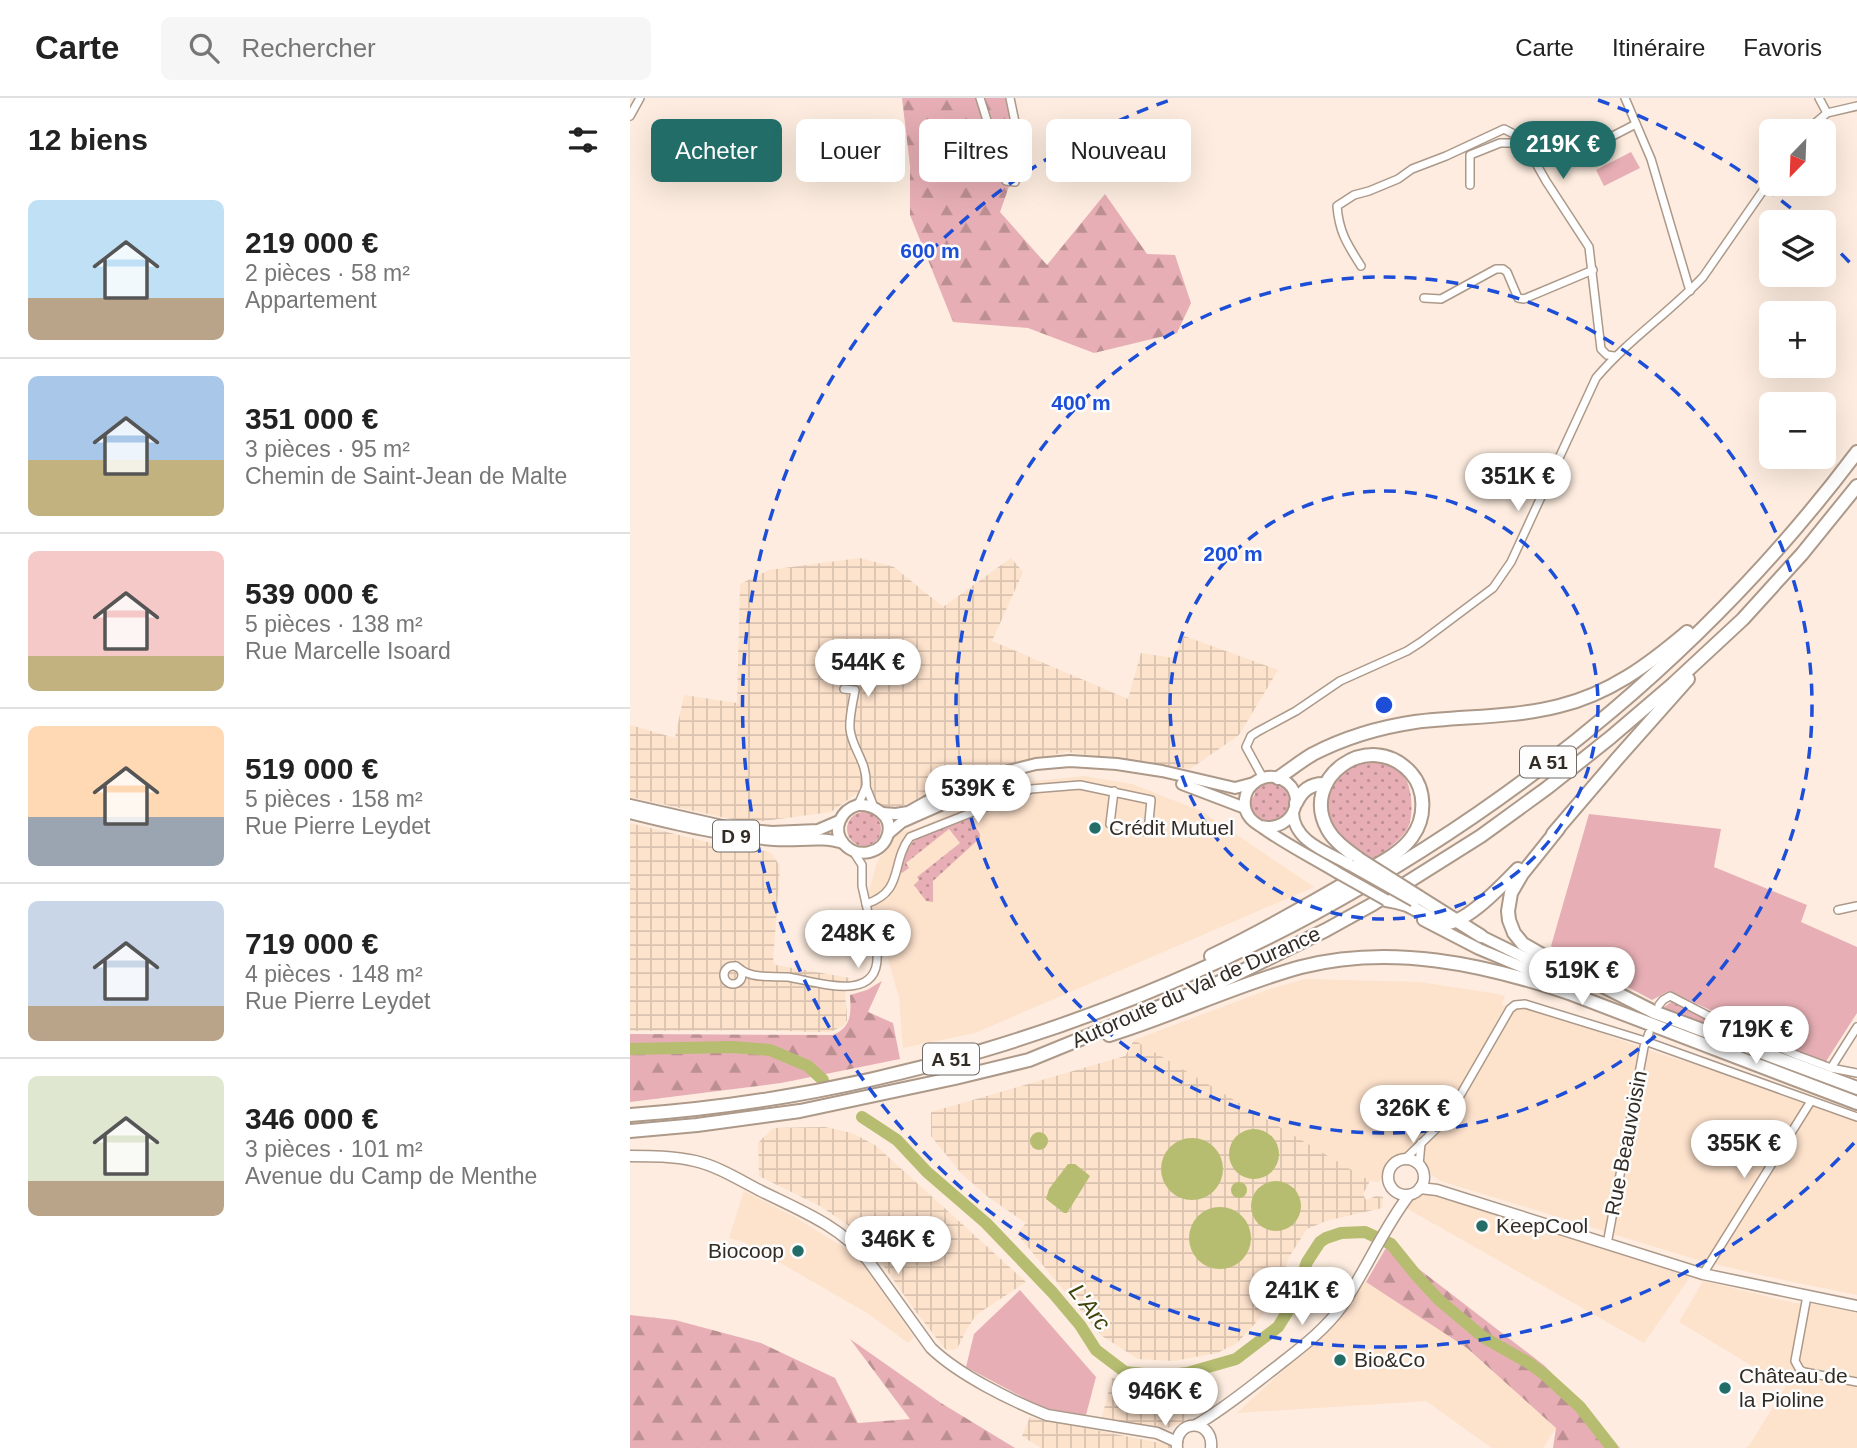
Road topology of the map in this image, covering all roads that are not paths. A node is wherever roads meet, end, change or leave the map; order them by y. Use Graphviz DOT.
graph roads {
  1 [pos="640,98"];
  2 [pos="980,98"];
  3 [pos="1010,98"];
  4 [pos="1625,98"];
  5 [pos="1819,98"];
  6 [pos="1857,106"];
  7 [pos="1827,113"];
  8 [pos="630,116"];
  9 [pos="1820,119"];
  10 [pos="1636,124"];
  11 [pos="1525,148"];
  12 [pos="1562,162"];
  13 [pos="1470,185"];
  14 [pos="1759,196"];
  15 [pos="1361,266"];
  16 [pos="1593,270"];
  17 [pos="1690,291"];
  18 [pos="1424,298"];
  19 [pos="1615,356"];
  20 [pos="1857,452"];
  21 [pos="1857,486"];
  22 [pos="1751,577"];
  23 [pos="1743,619"];
  24 [pos="844,689"];
  25 [pos="1278,778"];
  26 [pos="1258,780"];
  27 [pos="1326,784"];
  28 [pos="866,787"];
  29 [pos="1114,791"];
  30 [pos="630,805"];
  31 [pos="858,805"];
  32 [pos="1245,808"];
  33 [pos="1295,808"];
  34 [pos="880,812"];
  35 [pos="630,813"];
  36 [pos="839,821"];
  37 [pos="1261,826"];
  38 [pos="1558,829"];
  39 [pos="889,833"];
  40 [pos="848,847"];
  41 [pos="873,851"];
  42 [pos="1354,862"];
  43 [pos="862,865"];
  44 [pos="1386,900"];
  45 [pos="1411,903"];
  46 [pos="866,904"];
  47 [pos="1857,906"];
  48 [pos="1838,910"];
  49 [pos="1455,922"];
  50 [pos="1481,936"];
  51 [pos="736,966"];
  52 [pos="750,974"];
  53 [pos="740,981"];
  54 [pos="1656,1009"];
  55 [pos="1058,1025"];
  56 [pos="1857,1027"];
  57 [pos="1649,1032"];
  58 [pos="1646,1041"];
  59 [pos="1029,1060"];
  60 [pos="1751,1063"];
  61 [pos="1830,1068"];
  62 [pos="1857,1073"];
  63 [pos="1857,1088"];
  64 [pos="1811,1101"];
  65 [pos="1857,1103"];
  66 [pos="630,1115"];
  67 [pos="1857,1117"];
  68 [pos="630,1131"];
  69 [pos="1421,1143"];
  70 [pos="630,1156"];
  71 [pos="1404,1160"];
  72 [pos="1419,1165"];
  73 [pos="1424,1176"];
  74 [pos="1420,1188"];
  75 [pos="1437,1190"];
  76 [pos="1395,1191"];
  77 [pos="1409,1195"];
  78 [pos="1395,1215"];
  79 [pos="1607,1244"];
  80 [pos="1703,1274"];
  81 [pos="1807,1296"];
  82 [pos="1857,1306"];
  83 [pos="1857,1382"];
  84 [pos="1217,1412"];
  85 [pos="1196,1425"];
  86 [pos="1181,1431"];
  87 [pos="1157,1433"];
  88 [pos="1212,1443"];
  89 [pos="1177,1445"];
  1 -- 8 [label="street"];
  2 -- 3 [label="street"];
  4 -- 10 [label="street"];
  5 -- 7 [label="street"];
  6 -- 7 [label="street"];
  7 -- 9 [label="street"];
  10 -- 12 [label="street"];
  10 -- 17 [label="street"];
  11 -- 13 [label="street"];
  11 -- 15 [label="street"];
  11 -- 16 [label="street"];
  14 -- 17 [label="street"];
  16 -- 18 [label="street"];
  16 -- 19 [label="street"];
  17 -- 19 [label="street"];
  19 -- 26 [label="street"];
  20 -- 22 [label="highway, Autoroute du Val de Durance / A 51"];
  21 -- 23 [label="highway, Autoroute du Val de Durance / A 51"];
  22 -- 25 [label="highway"];
  22 -- 55 [label="highway, Autoroute du Val de Durance / A 51"];
  23 -- 38 [label="highway"];
  23 -- 59 [label="highway, Autoroute du Val de Durance / A 51"];
  24 -- 28 [label="street"];
  25 -- 26 [label="main road"];
  25 -- 33 [label="main road"];
  26 -- 32 [label="main road"];
  26 -- 34 [label="main road"];
  27 -- 33 [label="highway"];
  27 -- 42 [label="highway"];
  27 -- 55 [label="highway"];
  28 -- 31 [label="street"];
  28 -- 34 [label="street"];
  29 -- 29 [label="street"];
  29 -- 46 [label="street"];
  30 -- 36 [label="main road, D 9"];
  31 -- 34 [label="main road"];
  31 -- 36 [label="main road"];
  32 -- 37 [label="main road"];
  32 -- 39 [label="main road"];
  33 -- 37 [label="main road"];
  33 -- 42 [label="main road"];
  34 -- 39 [label="main road"];
  35 -- 40 [label="main road, D 9"];
  36 -- 40 [label="main road"];
  37 -- 44 [label="main road, bridge"];
  38 -- 49 [label="highway"];
  38 -- 54 [label="highway"];
  39 -- 41 [label="main road"];
  40 -- 41 [label="main road"];
  40 -- 43 [label="street"];
  41 -- 43 [label="street"];
  42 -- 45 [label="highway, bridge"];
  43 -- 46 [label="street"];
  44 -- 45 [label="highway"];
  45 -- 49 [label="highway"];
  45 -- 60 [label="main road"];
  46 -- 52 [label="street"];
  47 -- 48 [label="street"];
  49 -- 50 [label="highway"];
  50 -- 54 [label="main road"];
  51 -- 52 [label="street"];
  51 -- 53 [label="street"];
  51 -- 53 [label="street"];
  52 -- 53 [label="street"];
  54 -- 61 [label="street"];
  54 -- 63 [label="highway"];
  55 -- 66 [label="highway, Autoroute du Val de Durance / A 51"];
  56 -- 61 [label="street"];
  57 -- 58 [label="street, Rue Beauvoisin"];
  58 -- 64 [label="street"];
  58 -- 69 [label="street"];
  58 -- 79 [label="street, Rue Beauvoisin"];
  59 -- 60 [label="highway"];
  59 -- 68 [label="highway, Autoroute du Val de Durance / A 51"];
  60 -- 65 [label="highway"];
  61 -- 62 [label="street"];
  64 -- 67 [label="street"];
  64 -- 80 [label="street"];
  69 -- 71 [label="street"];
  69 -- 72 [label="street"];
  70 -- 87 [label="main road"];
  71 -- 72 [label="main road"];
  71 -- 76 [label="main road"];
  72 -- 73 [label="main road"];
  73 -- 74 [label="main road"];
  73 -- 75 [label="main road"];
  74 -- 75 [label="main road"];
  74 -- 77 [label="main road"];
  75 -- 79 [label="main road"];
  76 -- 77 [label="main road"];
  76 -- 78 [label="main road"];
  77 -- 78 [label="main road"];
  78 -- 84 [label="main road"];
  79 -- 80 [label="main road"];
  80 -- 81 [label="main road"];
  81 -- 82 [label="main road"];
  81 -- 83 [label="street"];
  84 -- 85 [label="main road"];
  84 -- 88 [label="main road"];
  85 -- 86 [label="main road"];
  85 -- 88 [label="main road"];
  86 -- 87 [label="main road"];
  86 -- 89 [label="main road"];
  87 -- 89 [label="main road"];
}
